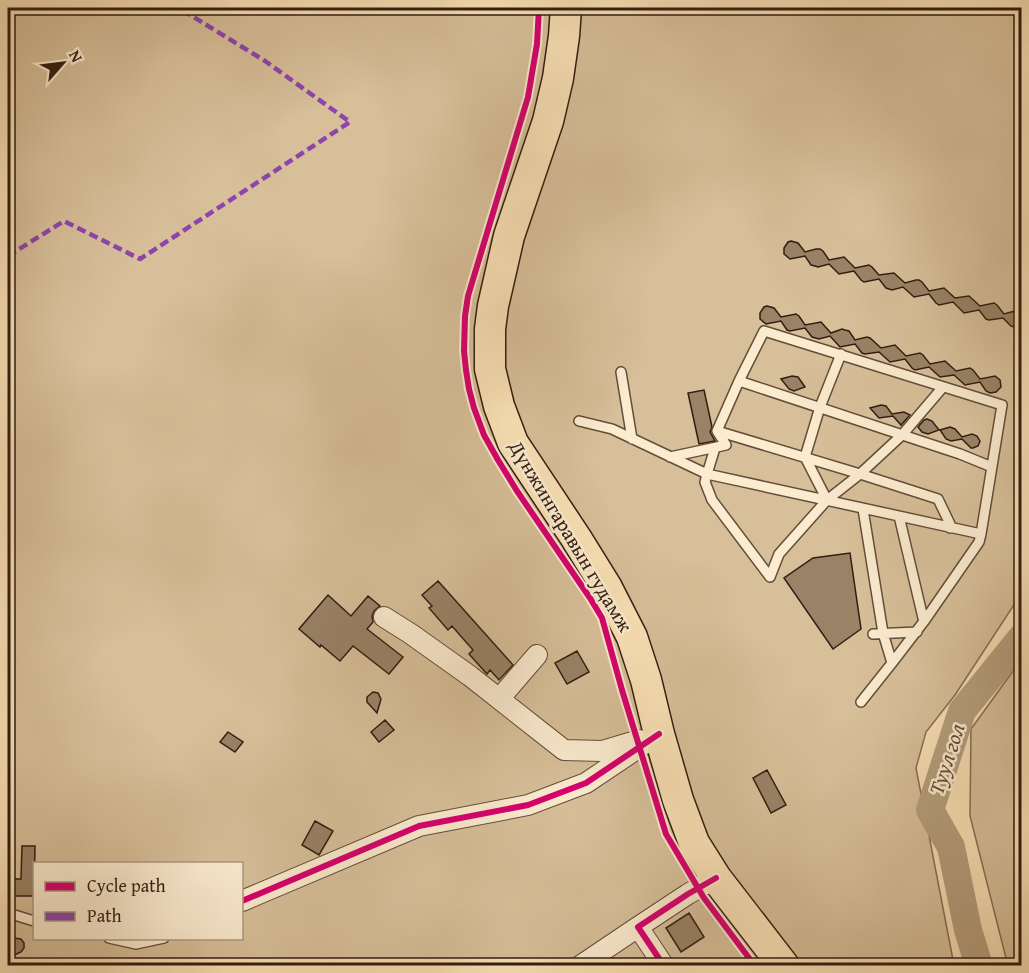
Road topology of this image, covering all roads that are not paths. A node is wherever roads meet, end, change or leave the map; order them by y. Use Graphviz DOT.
graph roads {
  1 [pos="566,8"];
  2 [pos="841,354"];
  3 [pos="621,372"];
  4 [pos="739,381"];
  5 [pos="943,387"];
  6 [pos="820,407"];
  7 [pos="579,421"];
  8 [pos="717,431"];
  9 [pos="902,435"];
  10 [pos="632,439"];
  11 [pos="715,448"];
  12 [pos="670,457"];
  13 [pos="805,457"];
  14 [pos="992,466"];
  15 [pos="707,474"];
  16 [pos="860,474"];
  17 [pos="827,500"];
  18 [pos="863,509"];
  19 [pos="899,516"];
  20 [pos="950,528"];
  21 [pos="981,534"];
  22 [pos="384,617"];
  23 [pos="925,620"];
  24 [pos="917,632"];
  25 [pos="878,633"];
  26 [pos="537,655"];
  27 [pos="892,663"];
  28 [pos="500,699"];
  29 [pos="861,702"];
  30 [pos="659,734"];
  31 [pos="716,878"];
  32 [pos="243,901"];
  33 [pos="8,913"];
  34 [pos="33,921"];
  35 [pos="639,927"];
  36 [pos="114,940"];
  37 [pos="158,940"];
  38 [pos="580,966"];
  39 [pos="664,966"];
  40 [pos="784,966"];
  1 -- 30 [label="main road, Дүнжингаравын гудамж"];
  2 -- 4 [label="lane"];
  2 -- 5 [label="lane"];
  2 -- 6 [label="lane"];
  3 -- 10 [label="lane"];
  4 -- 6 [label="lane"];
  4 -- 8 [label="lane"];
  5 -- 9 [label="lane"];
  5 -- 14 [label="lane"];
  6 -- 9 [label="lane"];
  6 -- 13 [label="lane"];
  7 -- 10 [label="lane"];
  8 -- 11 [label="lane"];
  8 -- 13 [label="lane"];
  9 -- 14 [label="lane"];
  9 -- 16 [label="lane"];
  10 -- 12 [label="lane"];
  11 -- 12 [label="lane"];
  11 -- 15 [label="lane"];
  12 -- 15 [label="lane"];
  13 -- 16 [label="lane"];
  13 -- 17 [label="lane"];
  14 -- 21 [label="lane"];
  15 -- 17 [label="lane"];
  15 -- 17 [label="lane"];
  16 -- 17 [label="lane"];
  16 -- 20 [label="lane"];
  17 -- 18 [label="lane"];
  18 -- 19 [label="lane"];
  18 -- 25 [label="lane"];
  19 -- 20 [label="lane"];
  19 -- 23 [label="lane"];
  20 -- 21 [label="lane"];
  21 -- 23 [label="lane"];
  22 -- 28 [label="street"];
  23 -- 24 [label="lane"];
  24 -- 25 [label="lane"];
  24 -- 27 [label="lane"];
  25 -- 27 [label="lane"];
  26 -- 28 [label="street"];
  27 -- 29 [label="lane"];
  28 -- 30 [label="street"];
  30 -- 31 [label="main road, Дүнжингаравын гудамж"];
  30 -- 32 [label="street"];
  31 -- 35 [label="street"];
  31 -- 40 [label="main road, Дүнжингаравын гудамж"];
  33 -- 34 [label="lane"];
  35 -- 38 [label="street"];
  35 -- 39 [label="street"];
  36 -- 37 [label="lane"];
}
